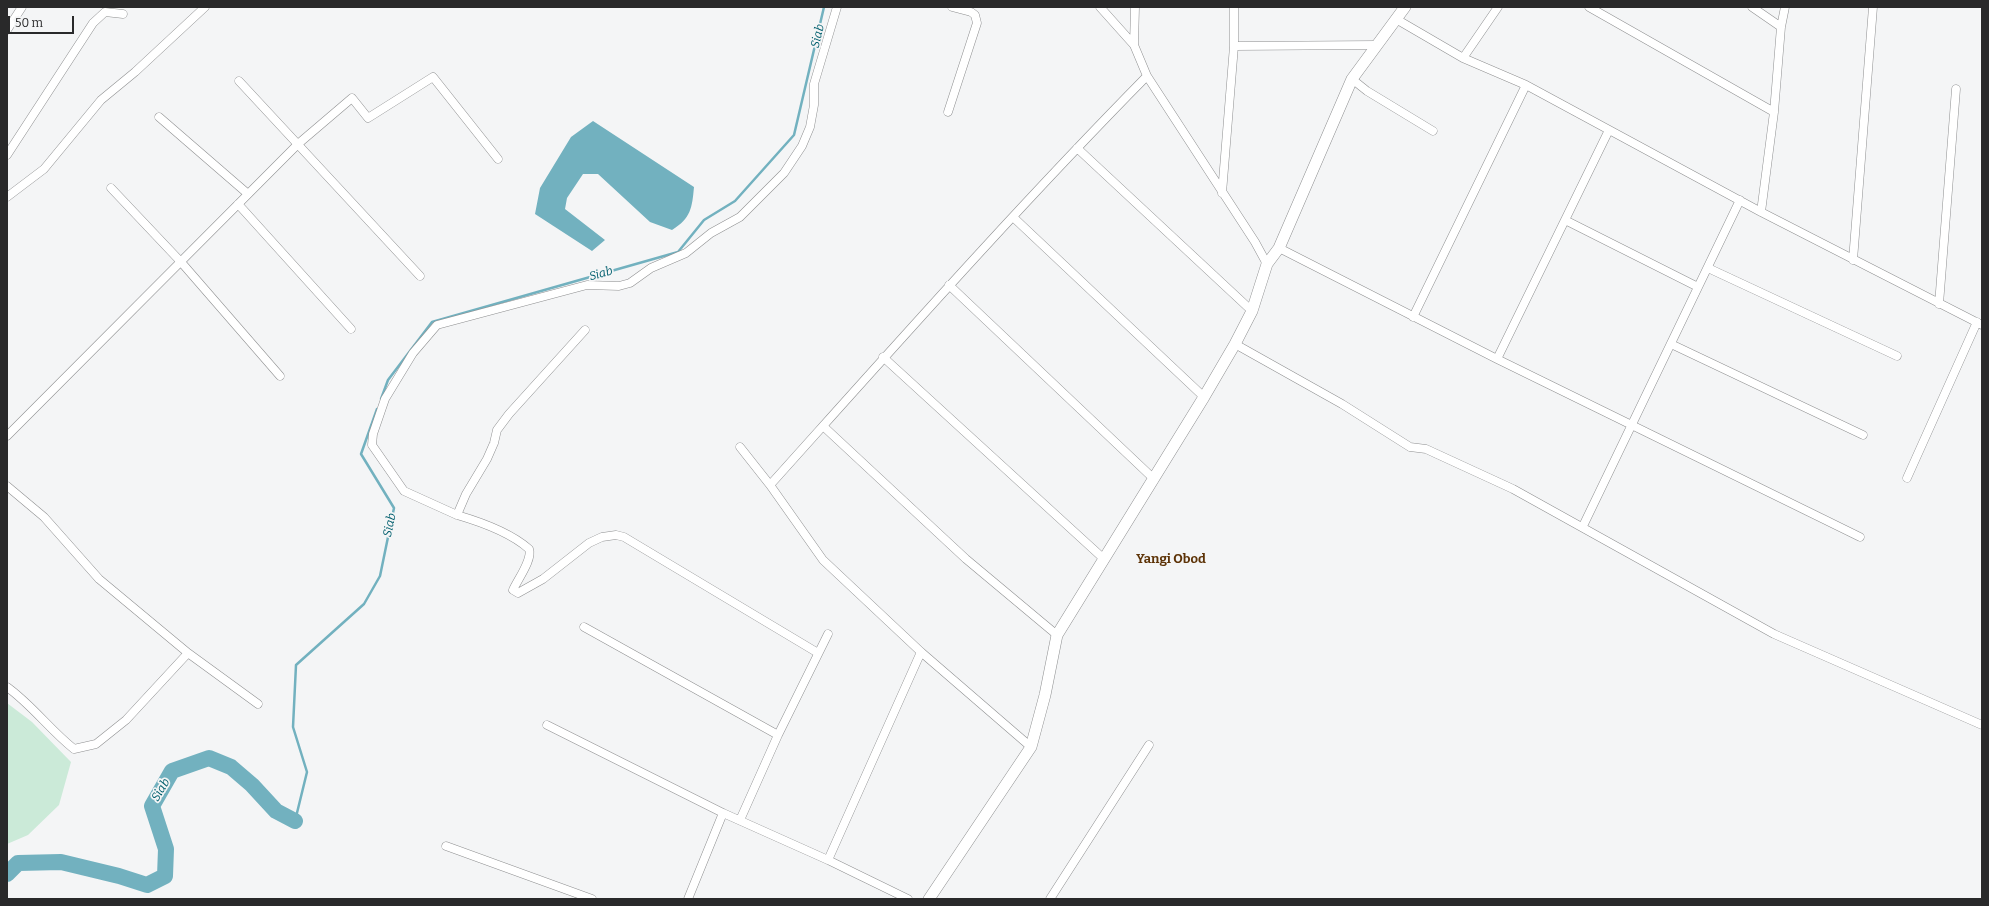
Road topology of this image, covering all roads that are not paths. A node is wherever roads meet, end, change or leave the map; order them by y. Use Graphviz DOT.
graph roads {
  1 [pos="22,7"];
  2 [pos="205,7"];
  3 [pos="837,7"];
  4 [pos="952,7"];
  5 [pos="1100,7"];
  6 [pos="1135,7"];
  7 [pos="1234,7"];
  8 [pos="1405,7"];
  9 [pos="1498,7"];
  10 [pos="1590,7"];
  11 [pos="1752,7"];
  12 [pos="1785,7"];
  13 [pos="1873,7"];
  14 [pos="123,14"];
  15 [pos="1396,19"];
  16 [pos="1781,26"];
  17 [pos="7,30"];
  18 [pos="1134,45"];
  19 [pos="1377,45"];
  20 [pos="1234,46"];
  21 [pos="1463,58"];
  22 [pos="1147,76"];
  23 [pos="1352,79"];
  24 [pos="239,81"];
  25 [pos="1526,86"];
  26 [pos="1956,89"];
  27 [pos="948,112"];
  28 [pos="1774,112"];
  29 [pos="159,117"];
  30 [pos="1609,130"];
  31 [pos="1433,132"];
  32 [pos="298,144"];
  33 [pos="1076,148"];
  34 [pos="7,155"];
  35 [pos="498,159"];
  36 [pos="112,188"];
  37 [pos="1222,193"];
  38 [pos="248,194"];
  39 [pos="7,197"];
  40 [pos="1740,200"];
  41 [pos="238,204"];
  42 [pos="1761,212"];
  43 [pos="1013,217"];
  44 [pos="1565,220"];
  45 [pos="1279,248"];
  46 [pos="1853,260"];
  47 [pos="181,262"];
  48 [pos="1267,264"];
  49 [pos="1708,268"];
  50 [pos="420,276"];
  51 [pos="949,285"];
  52 [pos="1698,287"];
  53 [pos="1939,304"];
  54 [pos="1252,311"];
  55 [pos="1413,316"];
  56 [pos="1979,323"];
  57 [pos="351,329"];
  58 [pos="586,330"];
  59 [pos="1235,344"];
  60 [pos="1672,344"];
  61 [pos="1897,356"];
  62 [pos="883,357"];
  63 [pos="1497,359"];
  64 [pos="280,376"];
  65 [pos="1204,397"];
  66 [pos="1633,425"];
  67 [pos="823,426"];
  68 [pos="1864,435"];
  69 [pos="7,436"];
  70 [pos="740,446"];
  71 [pos="1907,478"];
  72 [pos="1154,480"];
  73 [pos="770,485"];
  74 [pos="7,486"];
  75 [pos="457,515"];
  76 [pos="1583,526"];
  77 [pos="1860,537"];
  78 [pos="1104,559"];
  79 [pos="584,627"];
  80 [pos="828,634"];
  81 [pos="1056,635"];
  82 [pos="188,652"];
  83 [pos="921,652"];
  84 [pos="818,653"];
  85 [pos="7,687"];
  86 [pos="258,704"];
  87 [pos="547,725"];
  88 [pos="1982,725"];
  89 [pos="778,735"];
  90 [pos="1150,745"];
  91 [pos="1031,748"];
  92 [pos="723,813"];
  93 [pos="740,820"];
  94 [pos="446,846"];
  95 [pos="828,860"];
  96 [pos="592,899"];
  97 [pos="688,899"];
  98 [pos="908,899"];
  99 [pos="929,899"];
  100 [pos="1050,899"];
  1 -- 17 [label="street"];
  2 -- 39 [label="street"];
  3 -- 75 [label="street"];
  4 -- 27 [label="street"];
  5 -- 18 [label="street"];
  6 -- 18 [label="street"];
  7 -- 20 [label="street"];
  8 -- 15 [label="street"];
  9 -- 21 [label="street"];
  10 -- 28 [label="street"];
  11 -- 16 [label="street"];
  12 -- 16 [label="street"];
  13 -- 46 [label="street"];
  14 -- 34 [label="street"];
  15 -- 19 [label="street"];
  15 -- 21 [label="street"];
  16 -- 28 [label="street"];
  18 -- 22 [label="street"];
  19 -- 20 [label="street"];
  19 -- 23 [label="street"];
  20 -- 37 [label="street"];
  21 -- 25 [label="street"];
  22 -- 33 [label="street"];
  22 -- 37 [label="street"];
  23 -- 31 [label="street"];
  23 -- 45 [label="street"];
  24 -- 32 [label="street"];
  25 -- 30 [label="street"];
  25 -- 55 [label="street"];
  26 -- 53 [label="street"];
  28 -- 42 [label="street"];
  29 -- 38 [label="street"];
  30 -- 40 [label="street"];
  30 -- 44 [label="street"];
  32 -- 35 [label="street"];
  32 -- 38 [label="street"];
  32 -- 50 [label="street"];
  33 -- 43 [label="street"];
  33 -- 54 [label="street"];
  36 -- 47 [label="street"];
  37 -- 48 [label="street"];
  38 -- 41 [label="street"];
  40 -- 42 [label="street"];
  40 -- 49 [label="street"];
  41 -- 47 [label="street"];
  41 -- 57 [label="street"];
  42 -- 46 [label="street"];
  43 -- 51 [label="street"];
  43 -- 65 [label="street"];
  44 -- 52 [label="street"];
  44 -- 63 [label="street"];
  45 -- 48 [label="street"];
  45 -- 55 [label="street"];
  46 -- 53 [label="street"];
  47 -- 64 [label="street"];
  47 -- 69 [label="street"];
  48 -- 54 [label="street"];
  49 -- 52 [label="street"];
  49 -- 61 [label="street"];
  51 -- 62 [label="street"];
  51 -- 72 [label="street"];
  52 -- 60 [label="street"];
  53 -- 56 [label="street"];
  54 -- 59 [label="street"];
  55 -- 63 [label="street"];
  56 -- 71 [label="street"];
  58 -- 75 [label="street"];
  59 -- 65 [label="street"];
  59 -- 76 [label="street"];
  60 -- 66 [label="street"];
  60 -- 68 [label="street"];
  62 -- 67 [label="street"];
  62 -- 78 [label="street"];
  63 -- 66 [label="street"];
  65 -- 72 [label="street"];
  66 -- 76 [label="street"];
  66 -- 77 [label="street"];
  67 -- 73 [label="street"];
  67 -- 81 [label="street"];
  70 -- 73 [label="street"];
  72 -- 78 [label="street"];
  73 -- 83 [label="street"];
  74 -- 82 [label="street"];
  75 -- 84 [label="street"];
  76 -- 88 [label="street"];
  78 -- 81 [label="street"];
  79 -- 89 [label="street"];
  80 -- 84 [label="street"];
  81 -- 91 [label="street"];
  82 -- 85 [label="street"];
  82 -- 86 [label="street"];
  83 -- 91 [label="street"];
  83 -- 95 [label="street"];
  84 -- 89 [label="street"];
  87 -- 92 [label="street"];
  89 -- 93 [label="street"];
  90 -- 100 [label="street"];
  91 -- 99 [label="street"];
  92 -- 93 [label="street"];
  92 -- 97 [label="street"];
  93 -- 95 [label="street"];
  94 -- 96 [label="street"];
  95 -- 98 [label="street"];
}
